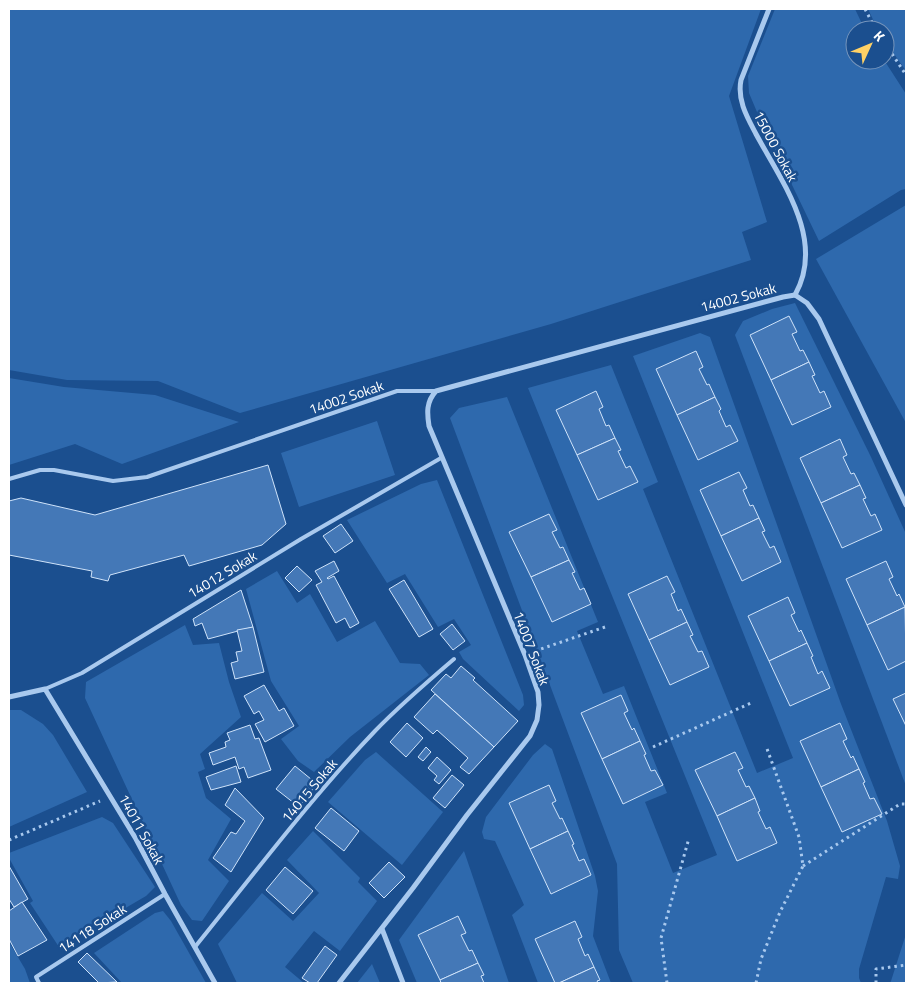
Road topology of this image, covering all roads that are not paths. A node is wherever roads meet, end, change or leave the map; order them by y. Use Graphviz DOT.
graph roads {
  1 [pos="769,9"];
  2 [pos="795,295"];
  3 [pos="436,391"];
  4 [pos="441,458"];
  5 [pos="9,479"];
  6 [pos="906,505"];
  7 [pos="454,659"];
  8 [pos="45,689"];
  9 [pos="9,696"];
  10 [pos="165,894"];
  11 [pos="382,928"];
  12 [pos="195,947"];
  13 [pos="39,983"];
  14 [pos="215,983"];
  15 [pos="339,983"];
  16 [pos="403,983"];
  1 -- 2 [label="street, 15000 Sokak"];
  2 -- 3 [label="street, 14002 Sokak"];
  2 -- 6 [label="street, 14002 Sokak"];
  3 -- 4 [label="street, 14007 Sokak"];
  3 -- 5 [label="lane, 14002 Sokak"];
  4 -- 8 [label="lane, 14012 Sokak"];
  4 -- 11 [label="street, 14007 Sokak"];
  7 -- 12 [label="lane, 14015 Sokak"];
  8 -- 9 [label="street, 14012 Sokak"];
  8 -- 10 [label="street, 14011 Sokak"];
  10 -- 12 [label="street, 14011 Sokak"];
  10 -- 13 [label="lane, 14118 Sokak"];
  11 -- 15 [label="street, 14007 Sokak"];
  11 -- 16 [label="street"];
  12 -- 14 [label="street, 14011 Sokak"];
}
